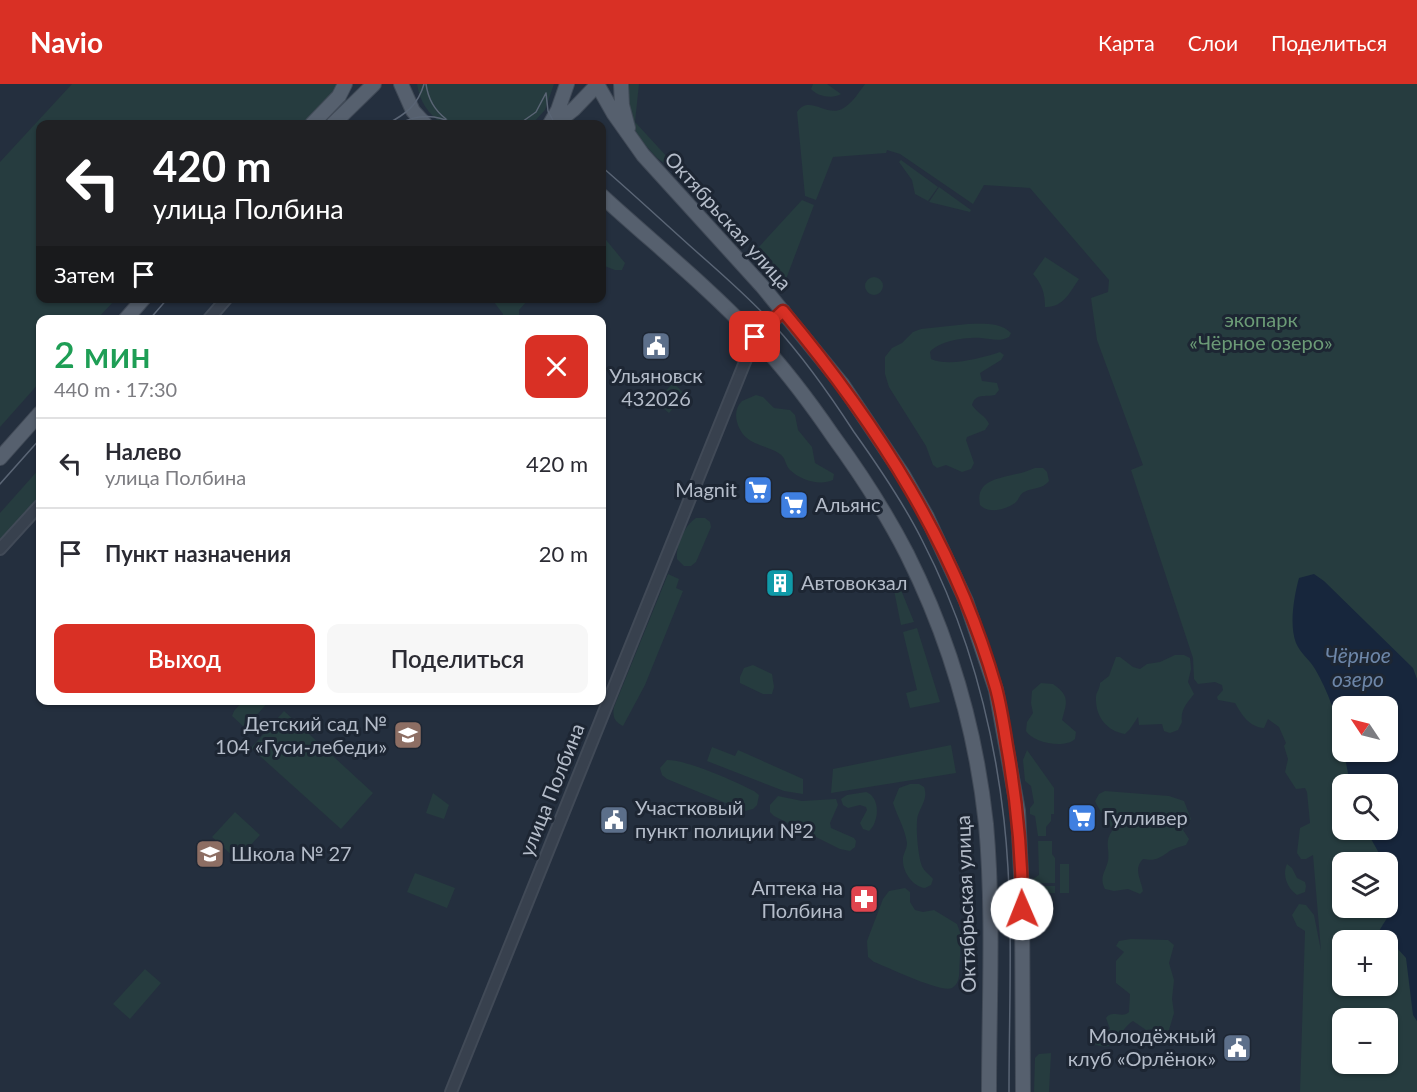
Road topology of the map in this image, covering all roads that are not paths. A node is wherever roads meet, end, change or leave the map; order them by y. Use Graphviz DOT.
graph roads {
  1 [pos="345,84"];
  2 [pos="374,84"];
  3 [pos="401,84"];
  4 [pos="567,84"];
  5 [pos="598,84"];
  6 [pos="621,84"];
  7 [pos="316,120"];
  8 [pos="337,120"];
  9 [pos="421,120"];
  10 [pos="552,120"];
  11 [pos="560,120"];
  12 [pos="634,144"];
  13 [pos="606,200"];
  14 [pos="140,303"];
  15 [pos="223,303"];
  16 [pos="783,311"];
  17 [pos="129,315"];
  18 [pos="212,315"];
  19 [pos="755,337"];
  20 [pos="36,418"];
  21 [pos="0,458"];
  22 [pos="36,509"];
  23 [pos="0,549"];
  24 [pos="451,1092"];
  25 [pos="989,1092"];
  26 [pos="1023,1092"];
  1 -- 7 [label="main road"];
  2 -- 8 [label="main road"];
  3 -- 9 [label="main road"];
  4 -- 10 [label="main road"];
  5 -- 11 [label="main road"];
  5 -- 12 [label="main road, Октябрьская улица"];
  6 -- 12 [label="main road"];
  12 -- 16 [label="main road, Октябрьская улица"];
  13 -- 19 [label="main road, Октябрьская улица"];
  14 -- 17 [label="main road"];
  15 -- 18 [label="street"];
  16 -- 19 [label="main road, улица Полбина"];
  16 -- 26 [label="main road, Октябрьская улица"];
  19 -- 24 [label="street, улица Полбина"];
  19 -- 25 [label="main road, Октябрьская улица"];
  20 -- 21 [label="main road"];
  22 -- 23 [label="street"];
}
